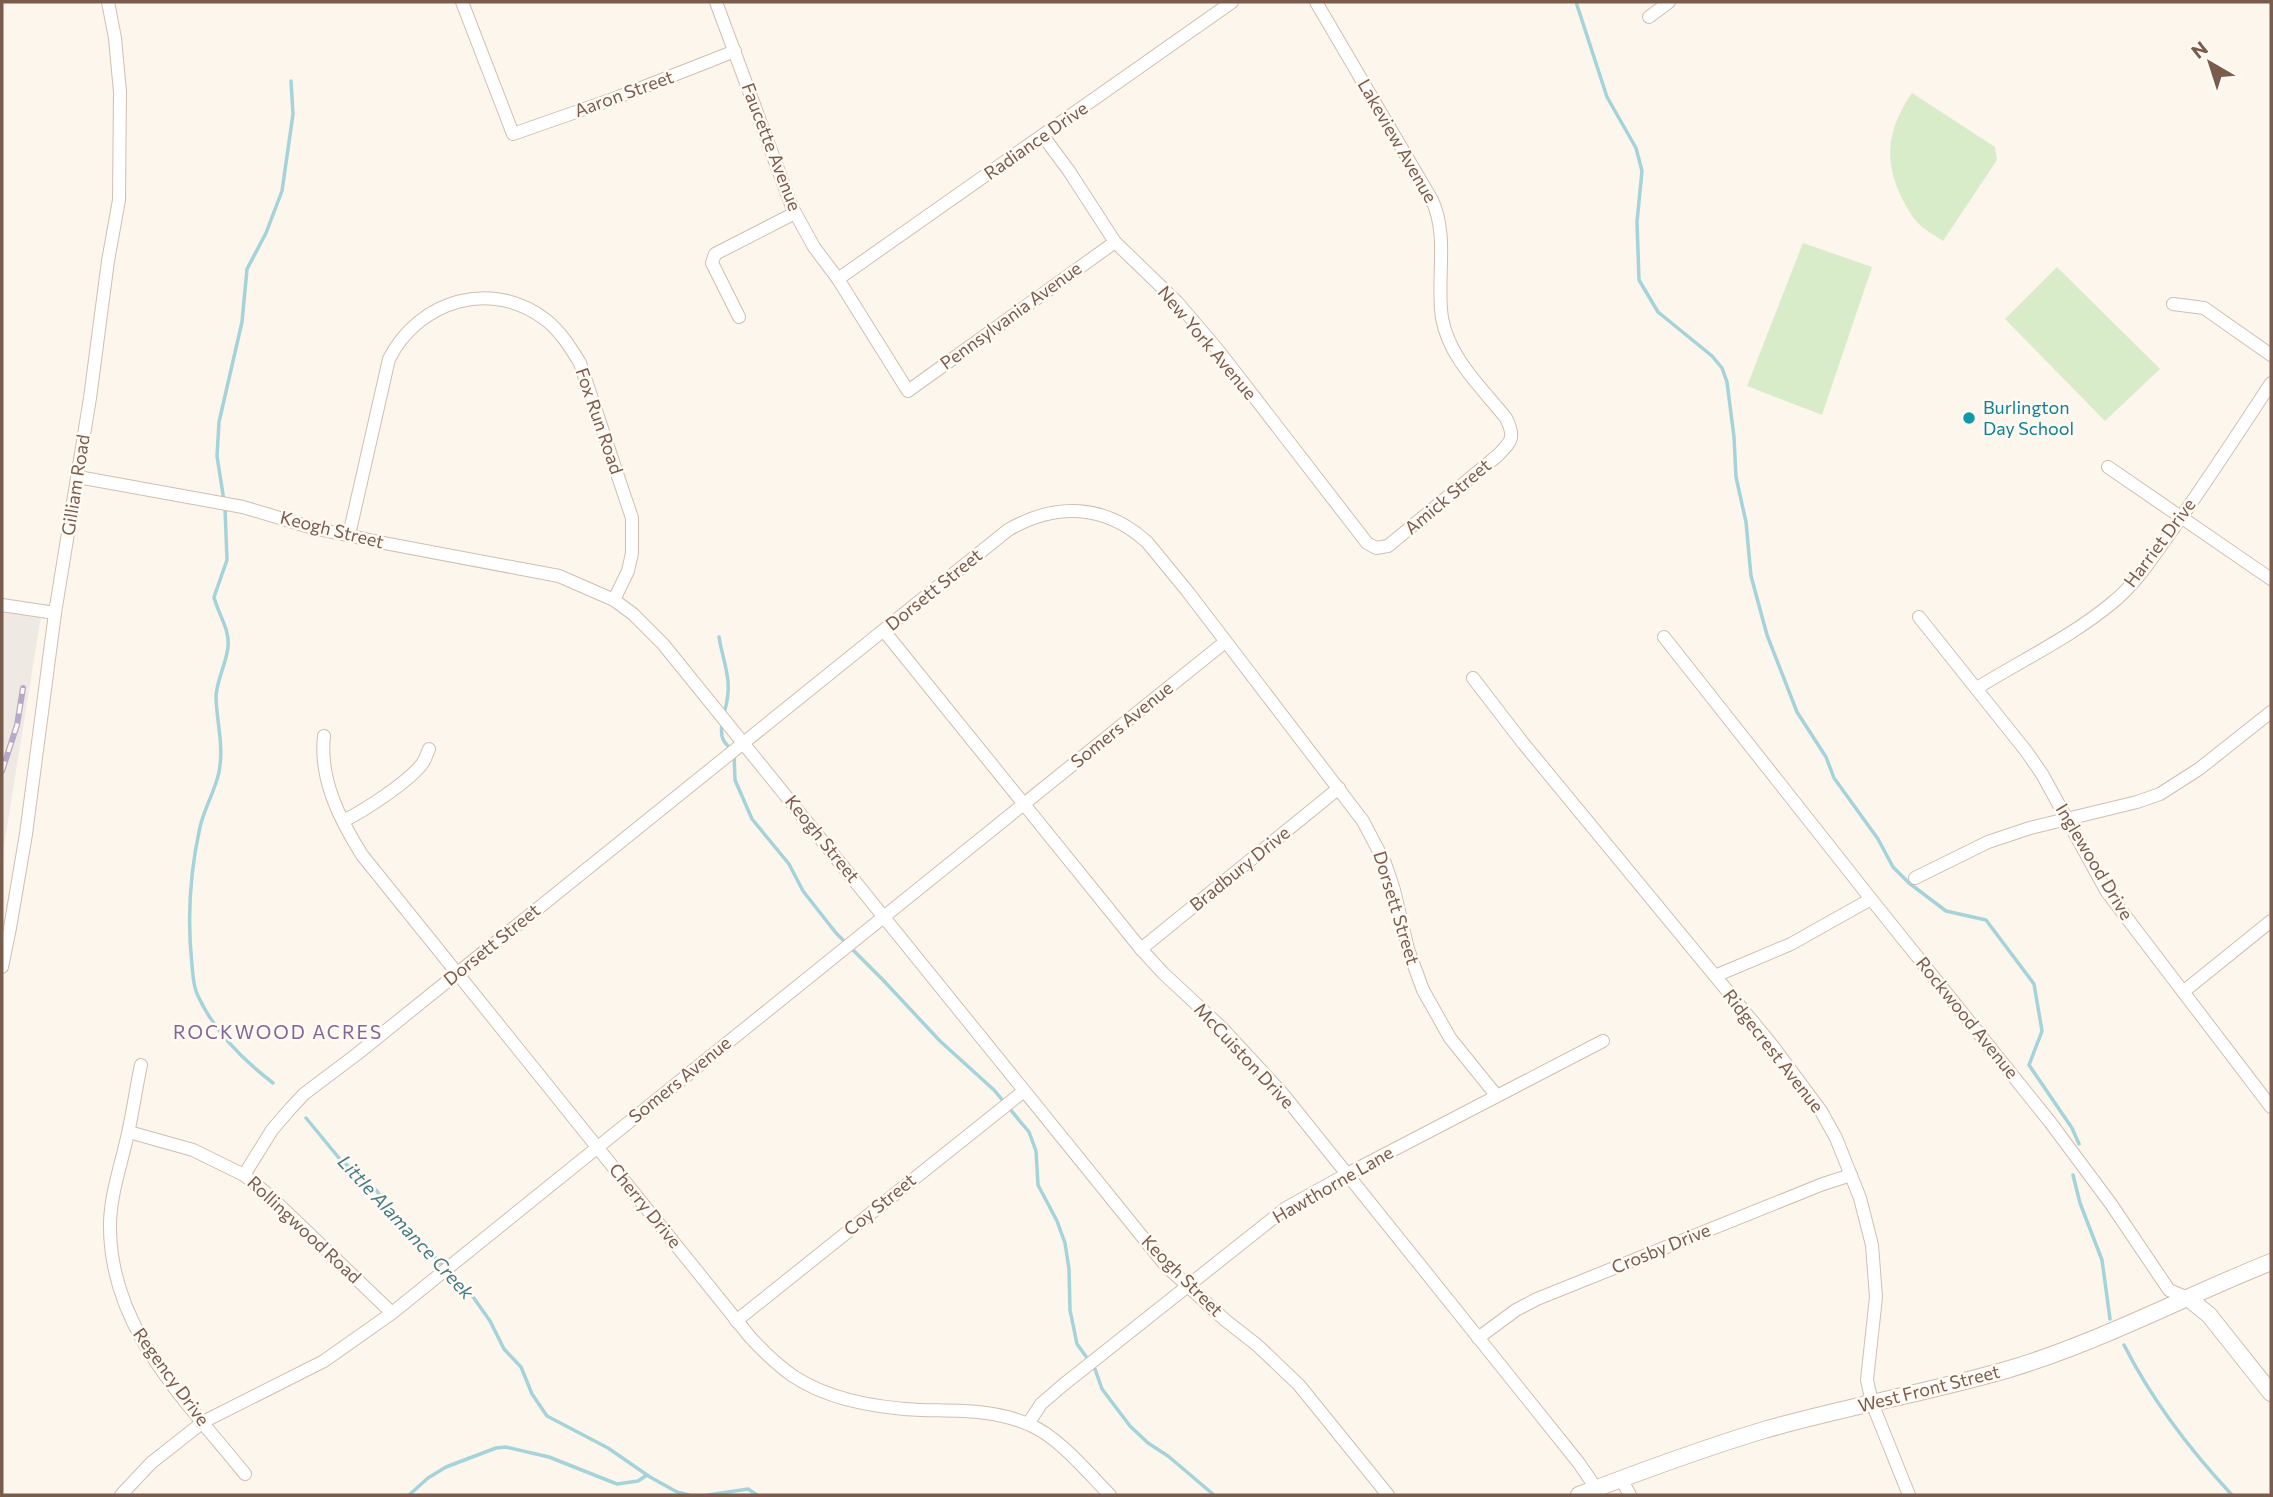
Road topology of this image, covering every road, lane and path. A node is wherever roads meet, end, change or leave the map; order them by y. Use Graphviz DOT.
graph roads {
  1 [pos="108,2"];
  2 [pos="463,2"];
  3 [pos="716,2"];
  4 [pos="1232,2"];
  5 [pos="1316,2"];
  6 [pos="1669,2"];
  7 [pos="1648,17"];
  8 [pos="735,51"];
  9 [pos="1043,136"];
  10 [pos="795,213"];
  11 [pos="1115,242"];
  12 [pos="838,279"];
  13 [pos="2173,304"];
  14 [pos="739,317"];
  15 [pos="2271,355"];
  16 [pos="2271,383"];
  17 [pos="908,391"];
  18 [pos="1512,437"];
  19 [pos="2108,467"];
  20 [pos="78,477"];
  21 [pos="2181,517"];
  22 [pos="349,535"];
  23 [pos="1376,548"];
  24 [pos="2271,579"];
  25 [pos="614,600"];
  26 [pos="2,605"];
  27 [pos="55,613"];
  28 [pos="1919,617"];
  29 [pos="884,631"];
  30 [pos="1664,637"];
  31 [pos="1226,642"];
  32 [pos="1473,678"];
  33 [pos="1977,688"];
  34 [pos="2271,712"];
  35 [pos="324,736"];
  36 [pos="744,743"];
  37 [pos="429,749"];
  38 [pos="1339,788"];
  39 [pos="1024,804"];
  40 [pos="2067,819"];
  41 [pos="343,821"];
  42 [pos="1915,878"];
  43 [pos="1871,899"];
  44 [pos="884,916"];
  45 [pos="2271,921"];
  46 [pos="1141,950"];
  47 [pos="2,967"];
  48 [pos="457,974"];
  49 [pos="1715,975"];
  50 [pos="2183,992"];
  51 [pos="1603,1041"];
  52 [pos="141,1065"];
  53 [pos="1024,1091"];
  54 [pos="1496,1095"];
  55 [pos="2271,1107"];
  56 [pos="129,1132"];
  57 [pos="597,1146"];
  58 [pos="1346,1174"];
  59 [pos="244,1175"];
  60 [pos="1851,1175"];
  61 [pos="2271,1262"];
  62 [pos="1187,1287"];
  63 [pos="2188,1298"];
  64 [pos="392,1313"];
  65 [pos="737,1321"];
  66 [pos="1478,1338"];
  67 [pos="2271,1393"];
  68 [pos="1872,1403"];
  69 [pos="203,1422"];
  70 [pos="1028,1424"];
  71 [pos="245,1475"];
  72 [pos="1621,1479"];
  73 [pos="1596,1488"];
  74 [pos="121,1495"];
  75 [pos="1110,1495"];
  76 [pos="1388,1495"];
  77 [pos="1578,1495"];
  78 [pos="1630,1495"];
  79 [pos="1909,1495"];
  1 -- 20 [label="street, Gilliam Road"];
  2 -- 8 [label="street, Aaron Street"];
  3 -- 8 [label="street, Faucette Avenue"];
  4 -- 9 [label="street, Radiance Drive"];
  5 -- 18 [label="street, Lakeview Avenue"];
  6 -- 7 [label="street"];
  8 -- 10 [label="street, Faucette Avenue"];
  9 -- 11 [label="street, New York Avenue"];
  9 -- 12 [label="street, Radiance Drive"];
  10 -- 12 [label="street, Faucette Avenue"];
  10 -- 14 [label="street"];
  11 -- 17 [label="street, Pennsylvania Avenue"];
  11 -- 23 [label="street, New York Avenue"];
  12 -- 17 [label="street, Faucette Avenue"];
  13 -- 15 [label="street"];
  16 -- 21 [label="street, Harriet Drive"];
  18 -- 23 [label="street, Amick Street"];
  19 -- 21 [label="street"];
  20 -- 22 [label="street, Keogh Street"];
  20 -- 27 [label="street, Gilliam Road"];
  21 -- 24 [label="street"];
  21 -- 33 [label="street, Harriet Drive"];
  22 -- 25 [label="street, Keogh Street"];
  22 -- 25 [label="street, Fox Run Road"];
  25 -- 36 [label="street, Keogh Street"];
  26 -- 27 [label="street"];
  27 -- 47 [label="street, Gilliam Road"];
  28 -- 33 [label="street, Inglewood Drive"];
  29 -- 31 [label="street, Dorsett Street"];
  29 -- 36 [label="street, Dorsett Street"];
  29 -- 39 [label="street, McCuiston Drive"];
  30 -- 43 [label="street, Rockwood Avenue"];
  31 -- 38 [label="street, Dorsett Street"];
  31 -- 39 [label="street, Somers Avenue"];
  32 -- 49 [label="street, Ridgecrest Avenue"];
  33 -- 40 [label="street, Inglewood Drive"];
  34 -- 40 [label="street"];
  35 -- 41 [label="street, Cherry Drive"];
  36 -- 44 [label="street, Keogh Street"];
  36 -- 48 [label="street, Dorsett Street"];
  37 -- 41 [label="street"];
  38 -- 46 [label="street, Bradbury Drive"];
  38 -- 54 [label="street, Dorsett Street"];
  39 -- 44 [label="street, Somers Avenue"];
  39 -- 46 [label="street, McCuiston Drive"];
  40 -- 42 [label="street"];
  40 -- 50 [label="street, Inglewood Drive"];
  41 -- 48 [label="street, Cherry Drive"];
  43 -- 49 [label="street"];
  43 -- 63 [label="street, Rockwood Avenue"];
  44 -- 53 [label="street, Keogh Street"];
  44 -- 57 [label="street, Somers Avenue"];
  45 -- 50 [label="street"];
  46 -- 58 [label="street, McCuiston Drive"];
  48 -- 57 [label="street, Cherry Drive"];
  48 -- 59 [label="street, Dorsett Street"];
  49 -- 60 [label="street, Ridgecrest Avenue"];
  50 -- 55 [label="street, Inglewood Drive"];
  51 -- 54 [label="street, Hawthorne Lane"];
  52 -- 56 [label="street, Regency Drive"];
  53 -- 62 [label="street, Keogh Street"];
  53 -- 65 [label="street, Coy Street"];
  54 -- 58 [label="street, Hawthorne Lane"];
  56 -- 59 [label="street, Rollingwood Road"];
  56 -- 69 [label="street, Regency Drive"];
  57 -- 64 [label="street, Somers Avenue"];
  57 -- 65 [label="street, Cherry Drive"];
  58 -- 62 [label="street, Hawthorne Lane"];
  58 -- 66 [label="street, McCuiston Drive"];
  59 -- 64 [label="street, Rollingwood Road"];
  60 -- 66 [label="street, Crosby Drive"];
  60 -- 68 [label="street, Ridgecrest Avenue"];
  61 -- 63 [label="street, West Front Street"];
  62 -- 70 [label="street, Hawthorne Lane"];
  62 -- 76 [label="street, Keogh Street"];
  63 -- 67 [label="street, Rockwood Avenue"];
  63 -- 68 [label="street, West Front Street"];
  64 -- 69 [label="street, Somers Avenue"];
  65 -- 70 [label="street, Cherry Drive"];
  66 -- 73 [label="street, McCuiston Drive"];
  68 -- 72 [label="street, West Front Street"];
  68 -- 79 [label="street, Ridgecrest Avenue"];
  69 -- 71 [label="street, Regency Drive"];
  69 -- 74 [label="street, Somers Avenue"];
  70 -- 75 [label="street, Cherry Drive"];
  72 -- 73 [label="street, West Front Street"];
  72 -- 78 [label="street"];
  73 -- 77 [label="street, West Front Street"];
}
